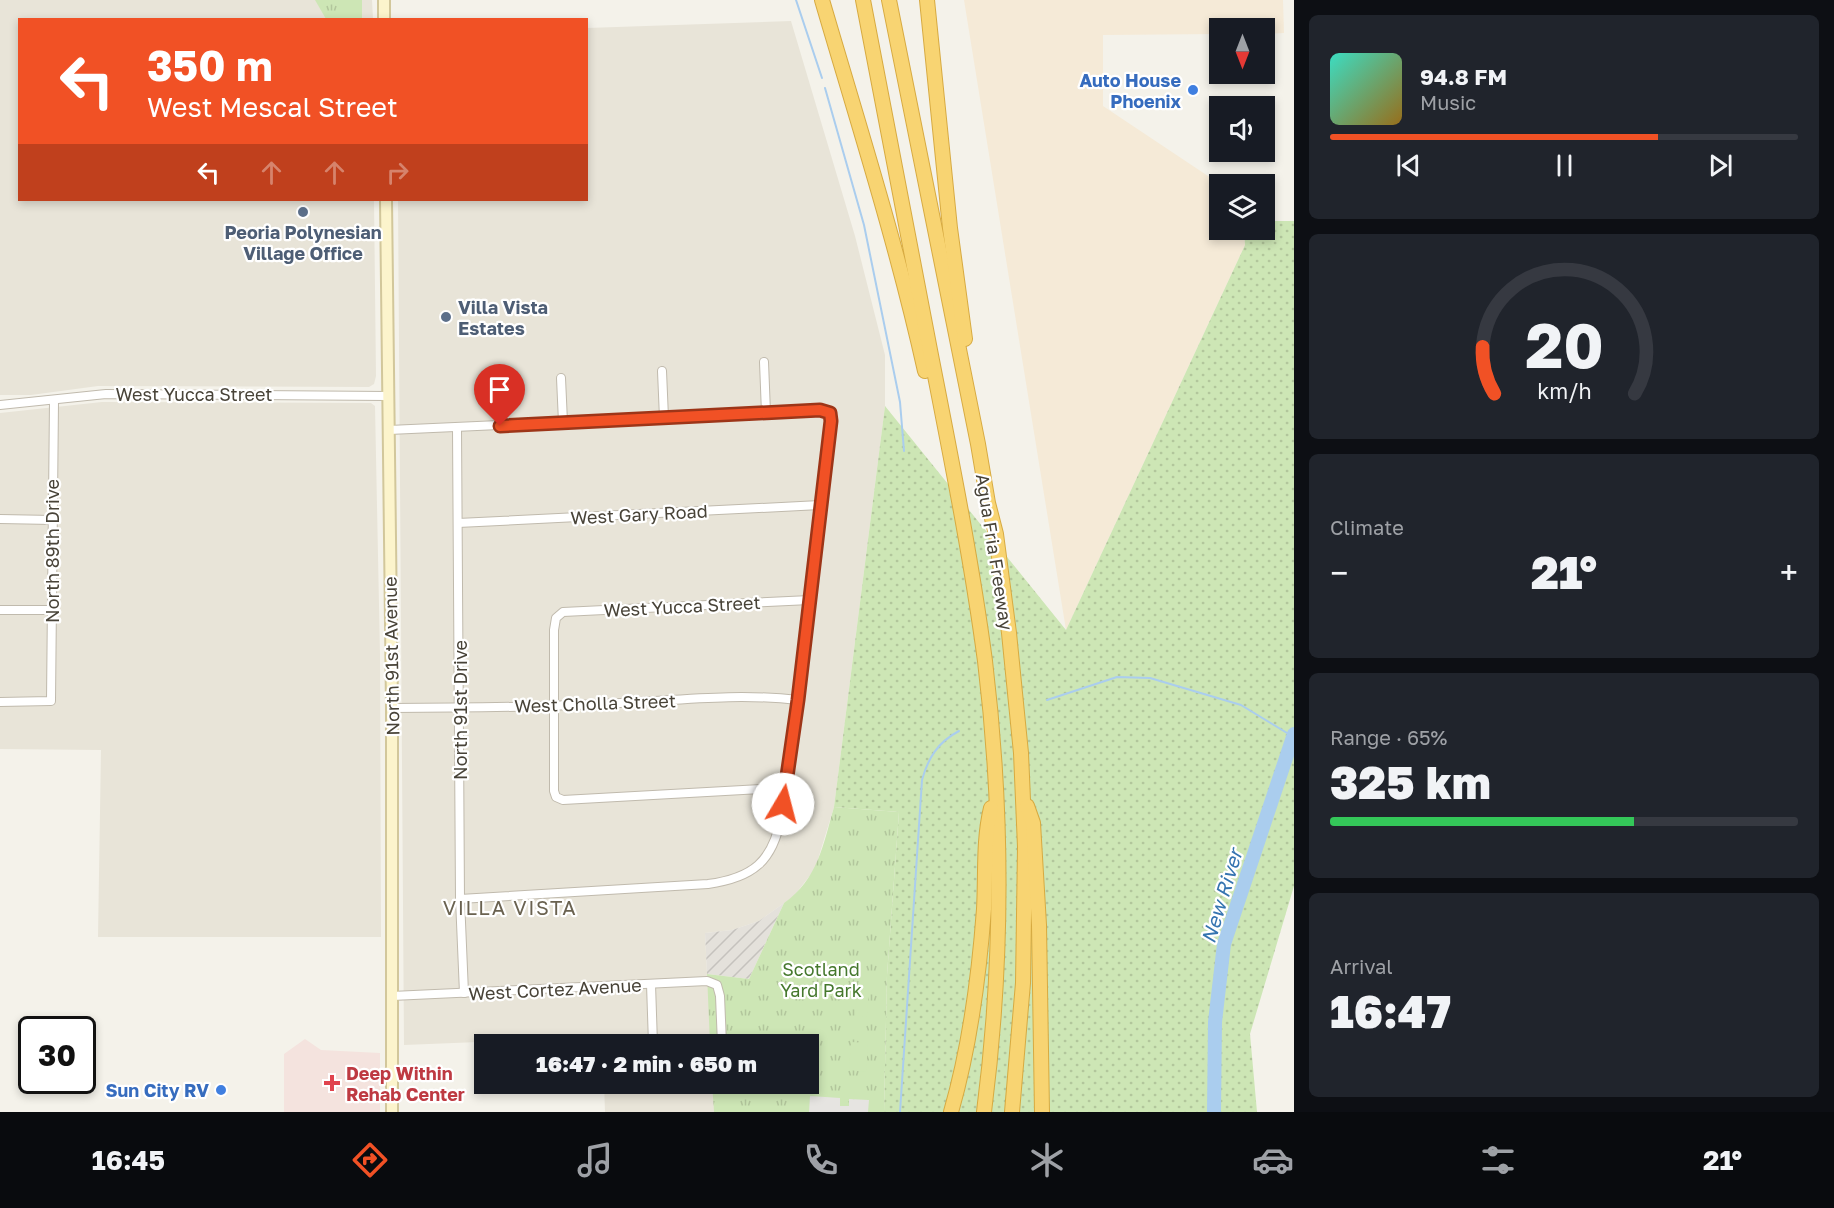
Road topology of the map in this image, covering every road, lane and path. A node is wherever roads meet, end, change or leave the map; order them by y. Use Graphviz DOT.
graph roads {
  1 [pos="384,0"];
  2 [pos="822,0"];
  3 [pos="863,0"];
  4 [pos="889,0"];
  5 [pos="927,0"];
  6 [pos="384,18"];
  7 [pos="386,201"];
  8 [pos="764,362"];
  9 [pos="662,371"];
  10 [pos="561,378"];
  11 [pos="388,396"];
  12 [pos="54,400"];
  13 [pos="0,405"];
  14 [pos="766,412"];
  15 [pos="664,418"];
  16 [pos="563,422"];
  17 [pos="457,428"];
  18 [pos="388,430"];
  19 [pos="820,505"];
  20 [pos="0,519"];
  21 [pos="52,520"];
  22 [pos="458,523"];
  23 [pos="996,534"];
  24 [pos="966,538"];
  25 [pos="810,600"];
  26 [pos="0,610"];
  27 [pos="52,610"];
  28 [pos="798,700"];
  29 [pos="0,702"];
  30 [pos="554,706"];
  31 [pos="460,707"];
  32 [pos="392,708"];
  33 [pos="1022,790"];
  34 [pos="785,792"];
  35 [pos="995,792"];
  36 [pos="460,899"];
  37 [pos="651,984"];
  38 [pos="464,993"];
  39 [pos="392,996"];
  40 [pos="652,1034"];
  41 [pos="722,1034"];
  42 [pos="392,1112"];
  43 [pos="951,1112"];
  44 [pos="984,1112"];
  45 [pos="1012,1112"];
  46 [pos="1042,1112"];
  1 -- 6 [label="main road"];
  2 -- 24 [label="highway"];
  3 -- 24 [label="highway, Agua Fria Freeway"];
  4 -- 23 [label="highway, Agua Fria Freeway"];
  5 -- 23 [label="highway"];
  7 -- 11 [label="main road, North 91st Avenue"];
  8 -- 14 [label="street"];
  9 -- 15 [label="street"];
  10 -- 16 [label="street"];
  11 -- 12 [label="street, West Yucca Street"];
  11 -- 18 [label="main road, North 91st Avenue"];
  12 -- 13 [label="street, West Yucca Street"];
  12 -- 21 [label="street, North 89th Drive"];
  14 -- 15 [label="street"];
  14 -- 19 [label="street"];
  15 -- 16 [label="street"];
  16 -- 17 [label="street"];
  17 -- 18 [label="street"];
  17 -- 22 [label="street, North 91st Drive"];
  18 -- 32 [label="main road, North 91st Avenue"];
  19 -- 22 [label="street, West Gary Road"];
  19 -- 25 [label="street"];
  20 -- 21 [label="street"];
  21 -- 27 [label="street, North 89th Drive"];
  22 -- 31 [label="street, North 91st Drive"];
  23 -- 33 [label="highway, Agua Fria Freeway"];
  24 -- 35 [label="highway, Agua Fria Freeway"];
  25 -- 28 [label="street"];
  25 -- 30 [label="street, West Yucca Street"];
  26 -- 27 [label="street"];
  27 -- 29 [label="street, North 89th Drive"];
  28 -- 30 [label="street, West Cholla Street"];
  28 -- 34 [label="street"];
  30 -- 31 [label="street, West Cholla Street"];
  30 -- 34 [label="street"];
  31 -- 32 [label="street, West Cholla Street"];
  31 -- 36 [label="street, North 91st Drive"];
  32 -- 39 [label="main road, North 91st Avenue"];
  33 -- 45 [label="highway, Agua Fria Freeway"];
  33 -- 46 [label="highway"];
  34 -- 36 [label="street"];
  35 -- 43 [label="highway"];
  35 -- 44 [label="highway, Agua Fria Freeway"];
  36 -- 38 [label="street, North 91st Drive"];
  37 -- 38 [label="street, West Cortez Avenue"];
  37 -- 40 [label="street"];
  37 -- 41 [label="street, West Cortez Avenue"];
  38 -- 39 [label="street, West Cortez Avenue"];
  39 -- 42 [label="main road, North 91st Avenue"];
}
